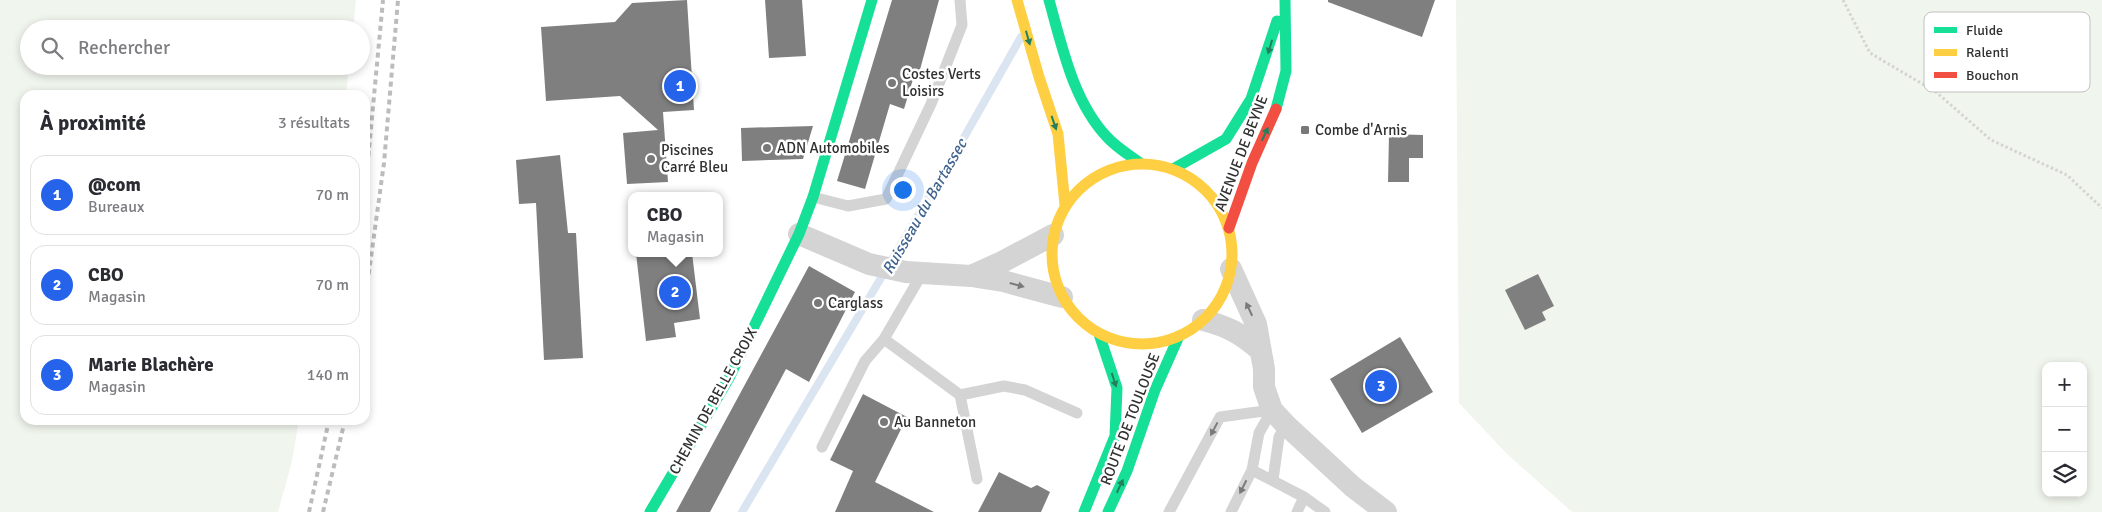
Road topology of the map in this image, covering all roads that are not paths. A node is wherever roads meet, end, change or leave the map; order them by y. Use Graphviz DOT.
graph roads {
  1 [pos="872,0"];
  2 [pos="960,0"];
  3 [pos="1017,0"];
  4 [pos="1049,0"];
  5 [pos="1284,0"];
  6 [pos="1140,163"];
  7 [pos="1173,169"];
  8 [pos="813,197"];
  9 [pos="1065,205"];
  10 [pos="1229,228"];
  11 [pos="800,234"];
  12 [pos="1053,235"];
  13 [pos="1231,269"];
  14 [pos="914,272"];
  15 [pos="970,276"];
  16 [pos="1062,297"];
  17 [pos="1203,320"];
  18 [pos="1099,334"];
  19 [pos="1179,336"];
  20 [pos="884,339"];
  21 [pos="1260,350"];
  22 [pos="960,395"];
  23 [pos="1077,413"];
  24 [pos="1279,417"];
  25 [pos="822,447"];
  26 [pos="1252,470"];
  27 [pos="977,479"];
  28 [pos="1273,480"];
  29 [pos="1304,497"];
  30 [pos="650,512"];
  31 [pos="1084,512"];
  32 [pos="1108,512"];
  33 [pos="1169,512"];
  34 [pos="1231,512"];
  35 [pos="1297,512"];
  36 [pos="1325,512"];
  37 [pos="1386,512"];
  1 -- 8 [label="main road, CHEMIN DE BELLE CROIX"];
  2 -- 8 [label="lane"];
  3 -- 9 [label="main road, one-way"];
  4 -- 6 [label="main road"];
  5 -- 7 [label="main road, AVENUE DE BEYNE, one-way"];
  10 -- 5 [label="main road, AVENUE DE BEYNE, one-way"];
  6 -- 7 [label="main road"];
  6 -- 9 [label="main road"];
  7 -- 10 [label="main road"];
  8 -- 11 [label="main road, CHEMIN DE BELLE CROIX"];
  9 -- 12 [label="main road"];
  10 -- 13 [label="main road"];
  11 -- 14 [label="street"];
  11 -- 30 [label="main road, CHEMIN DE BELLE CROIX"];
  12 -- 15 [label="street"];
  12 -- 16 [label="main road"];
  13 -- 17 [label="main road"];
  21 -- 13 [label="street, one-way"];
  14 -- 15 [label="street"];
  14 -- 20 [label="lane"];
  15 -- 16 [label="street, one-way"];
  16 -- 18 [label="main road"];
  17 -- 19 [label="main road"];
  17 -- 21 [label="street"];
  18 -- 19 [label="main road"];
  18 -- 31 [label="main road, ROUTE DE TOULOUSE, one-way"];
  32 -- 19 [label="main road, ROUTE DE TOULOUSE, one-way"];
  20 -- 22 [label="lane"];
  20 -- 25 [label="lane"];
  21 -- 24 [label="street"];
  22 -- 23 [label="lane"];
  22 -- 27 [label="lane"];
  24 -- 26 [label="lane"];
  24 -- 28 [label="lane"];
  24 -- 33 [label="lane, one-way"];
  24 -- 37 [label="street"];
  26 -- 28 [label="lane"];
  26 -- 34 [label="lane, one-way"];
  28 -- 29 [label="lane"];
  29 -- 35 [label="lane"];
  29 -- 36 [label="lane"];
}
